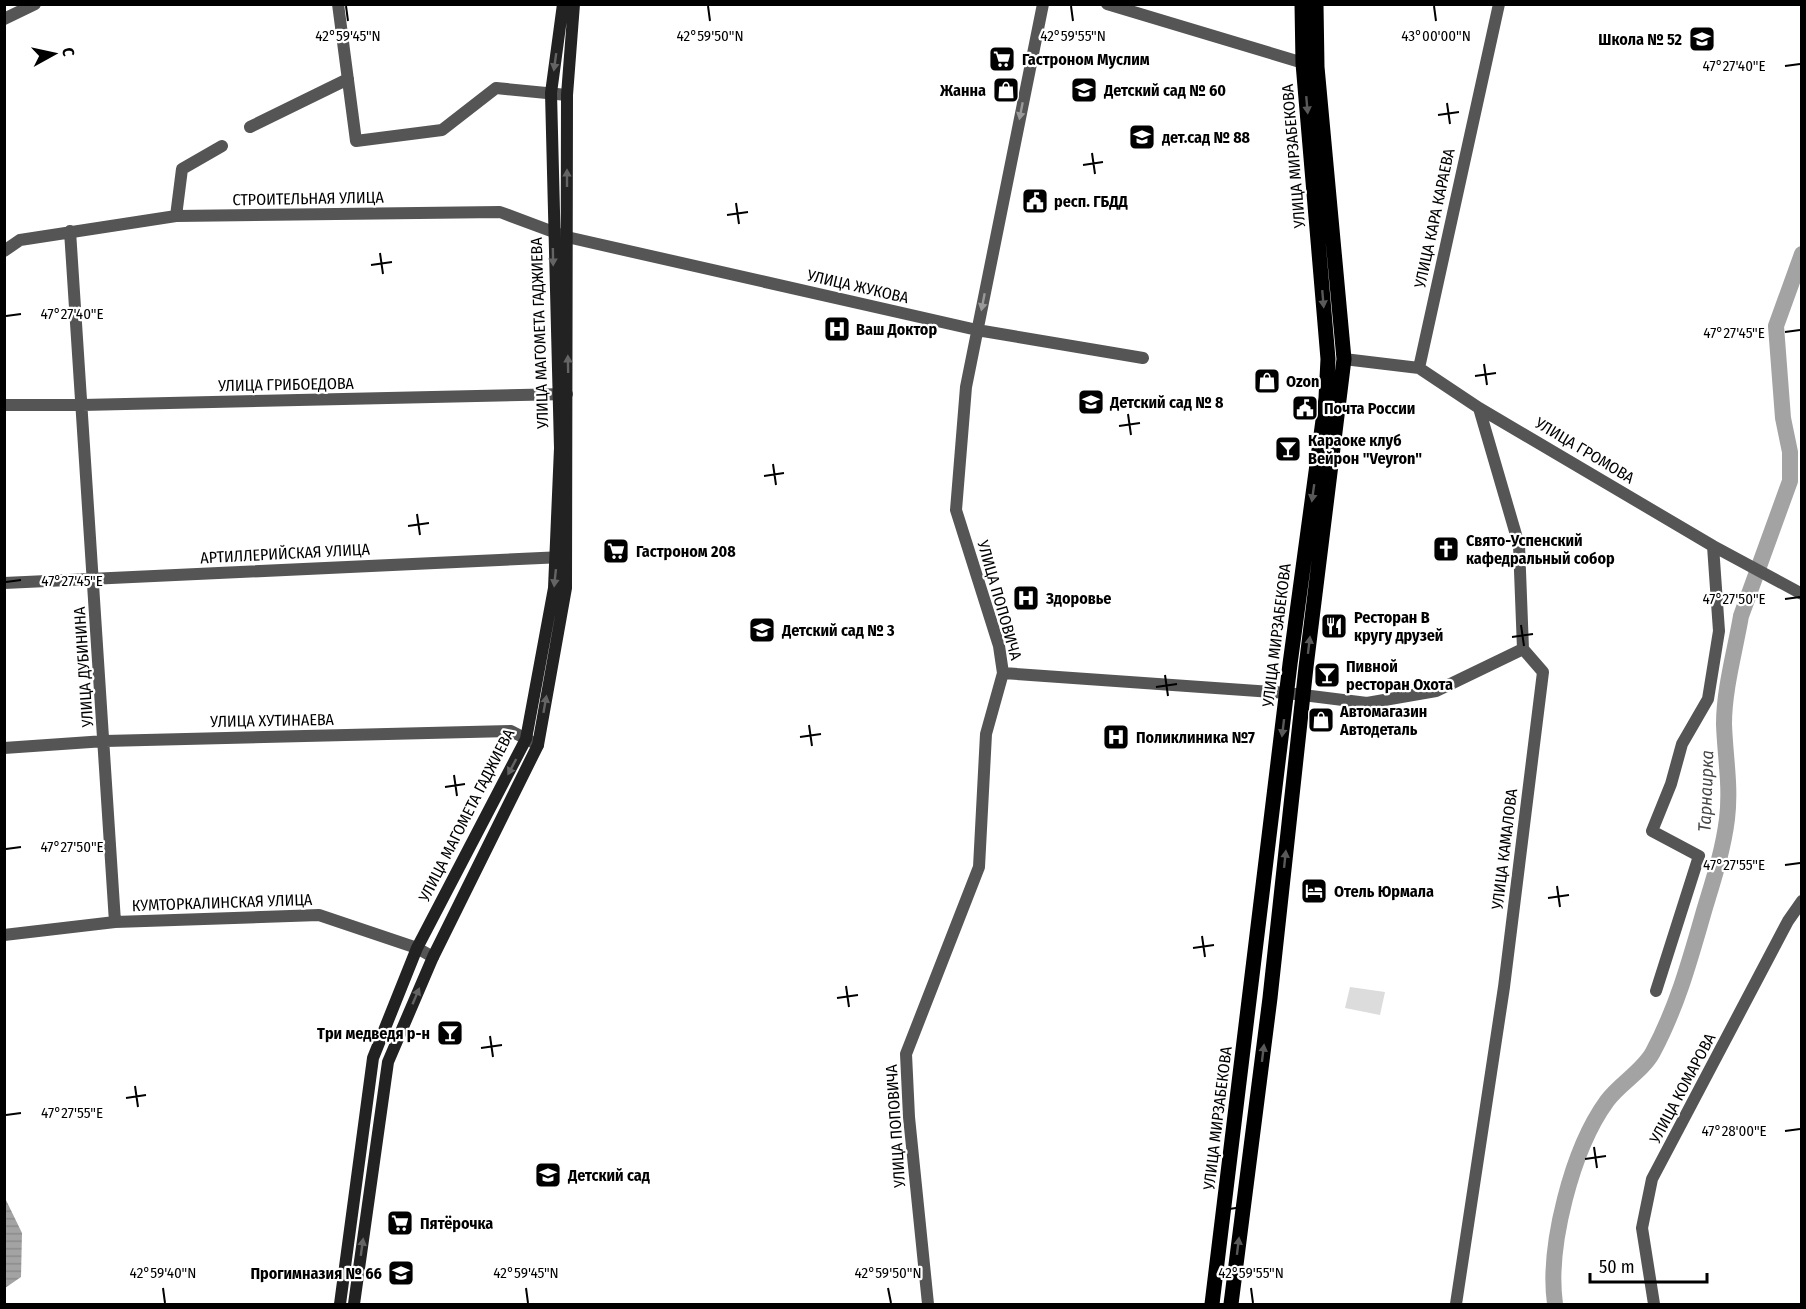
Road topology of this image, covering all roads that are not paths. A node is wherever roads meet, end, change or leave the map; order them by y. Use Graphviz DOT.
graph roads {
  1 [pos="34,4"];
  2 [pos="338,4"];
  3 [pos="563,4"];
  4 [pos="574,4"];
  5 [pos="1042,4"];
  6 [pos="1107,4"];
  7 [pos="1302,4"];
  8 [pos="1317,4"];
  9 [pos="1499,4"];
  10 [pos="4,19"];
  11 [pos="1310,65"];
  12 [pos="348,79"];
  13 [pos="551,93"];
  14 [pos="567,95"];
  15 [pos="250,127"];
  16 [pos="222,146"];
  17 [pos="176,216"];
  18 [pos="70,231"];
  19 [pos="553,233"];
  20 [pos="567,237"];
  21 [pos="4,251"];
  22 [pos="977,330"];
  23 [pos="1143,358"];
  24 [pos="1344,359"];
  25 [pos="1419,368"];
  26 [pos="563,394"];
  27 [pos="4,405"];
  28 [pos="82,405"];
  29 [pos="1479,408"];
  30 [pos="1713,546"];
  31 [pos="562,557"];
  32 [pos="94,579"];
  33 [pos="4,583"];
  34 [pos="1802,594"];
  35 [pos="1523,649"];
  36 [pos="1003,673"];
  37 [pos="1287,693"];
  38 [pos="1303,695"];
  39 [pos="526,739"];
  40 [pos="105,741"];
  41 [pos="538,745"];
  42 [pos="4,748"];
  43 [pos="1802,901"];
  44 [pos="115,922"];
  45 [pos="4,935"];
  46 [pos="417,948"];
  47 [pos="433,957"];
  48 [pos="1656,992"];
  49 [pos="340,1305"];
  50 [pos="354,1305"];
  51 [pos="928,1305"];
  52 [pos="1212,1305"];
  53 [pos="1231,1305"];
  54 [pos="1456,1305"];
  55 [pos="1654,1305"];
  1 -- 10 [label="street"];
  2 -- 12 [label="street"];
  3 -- 13 [label="main road, УЛИЦА МАГОМЕТА ГАДЖИЕВА, one-way"];
  4 -- 14 [label="main road, УЛИЦА МАГОМЕТА ГАДЖИЕВА"];
  5 -- 22 [label="street, УЛИЦА ПОПОВИЧА, one-way"];
  6 -- 11 [label="street"];
  7 -- 11 [label="main road, УЛИЦА МИРЗАБЕКОВА"];
  8 -- 11 [label="main road, УЛИЦА МИРЗАБЕКОВА"];
  9 -- 25 [label="street, УЛИЦА КАРА КАРАЕВА"];
  11 -- 24 [label="main road, УЛИЦА МИРЗАБЕКОВА"];
  11 -- 37 [label="main road, УЛИЦА МИРЗАБЕКОВА, one-way"];
  12 -- 13 [label="street"];
  12 -- 15 [label="street"];
  13 -- 14 [label="street"];
  13 -- 19 [label="main road, УЛИЦА МАГОМЕТА ГАДЖИЕВА"];
  20 -- 14 [label="main road, УЛИЦА МАГОМЕТА ГАДЖИЕВА, one-way"];
  16 -- 17 [label="street"];
  17 -- 18 [label="street, СТРОИТЕЛЬНАЯ УЛИЦА"];
  17 -- 19 [label="street, СТРОИТЕЛЬНАЯ УЛИЦА"];
  18 -- 21 [label="street, СТРОИТЕЛЬНАЯ УЛИЦА"];
  18 -- 28 [label="street, УЛИЦА ДУБИНИНА"];
  19 -- 20 [label="street, СТРОИТЕЛЬНАЯ УЛИЦА"];
  19 -- 26 [label="main road, УЛИЦА МАГОМЕТА ГАДЖИЕВА, one-way"];
  20 -- 22 [label="street, УЛИЦА ЖУКОВА"];
  26 -- 20 [label="main road, УЛИЦА МАГОМЕТА ГАДЖИЕВА, one-way"];
  22 -- 23 [label="street, УЛИЦА ЖУКОВА"];
  22 -- 36 [label="street, УЛИЦА ПОПОВИЧА"];
  24 -- 25 [label="street, УЛИЦА ГРОМОВА"];
  38 -- 24 [label="main road, УЛИЦА МИРЗАБЕКОВА, one-way"];
  25 -- 29 [label="street, УЛИЦА ГРОМОВА"];
  26 -- 28 [label="street, УЛИЦА ГРИБОЕДОВА"];
  26 -- 31 [label="main road, УЛИЦА МАГОМЕТА ГАДЖИЕВА"];
  27 -- 28 [label="street, УЛИЦА ГРИБОЕДОВА"];
  28 -- 32 [label="street, УЛИЦА ДУБИНИНА"];
  29 -- 30 [label="street, УЛИЦА ГРОМОВА"];
  29 -- 35 [label="street"];
  30 -- 34 [label="street, УЛИЦА ГРОМОВА"];
  30 -- 48 [label="street"];
  31 -- 32 [label="street, АРТИЛЛЕРИЙСКАЯ УЛИЦА"];
  31 -- 39 [label="main road, УЛИЦА МАГОМЕТА ГАДЖИЕВА, one-way"];
  41 -- 31 [label="main road, УЛИЦА МАГОМЕТА ГАДЖИЕВА, one-way"];
  32 -- 33 [label="street, АРТИЛЛЕРИЙСКАЯ УЛИЦА"];
  32 -- 40 [label="street, УЛИЦА ДУБИНИНА"];
  35 -- 38 [label="street"];
  35 -- 54 [label="street, УЛИЦА КАМАЛОВА"];
  36 -- 37 [label="street"];
  36 -- 51 [label="street, УЛИЦА ПОПОВИЧА"];
  37 -- 38 [label="street"];
  37 -- 52 [label="main road, УЛИЦА МИРЗАБЕКОВА, one-way"];
  53 -- 38 [label="main road, УЛИЦА МИРЗАБЕКОВА, one-way"];
  39 -- 40 [label="street, УЛИЦА ХУТИНАЕВА"];
  39 -- 41 [label="street, УЛИЦА ХУТИНАЕВА"];
  39 -- 46 [label="main road, УЛИЦА МАГОМЕТА ГАДЖИЕВА, one-way"];
  40 -- 42 [label="street, УЛИЦА ХУТИНАЕВА"];
  40 -- 44 [label="street, УЛИЦА ДУБИНИНА"];
  41 -- 47 [label="main road, УЛИЦА МАГОМЕТА ГАДЖИЕВА"];
  43 -- 55 [label="street, УЛИЦА КОМАРОВА"];
  44 -- 45 [label="street, КУМТОРКАЛИНСКАЯ УЛИЦА"];
  44 -- 46 [label="street, КУМТОРКАЛИНСКАЯ УЛИЦА"];
  46 -- 47 [label="street, КУМТОРКАЛИНСКАЯ УЛИЦА"];
  46 -- 49 [label="main road, УЛИЦА МАГОМЕТА ГАДЖИЕВА"];
  50 -- 47 [label="main road, УЛИЦА МАГОМЕТА ГАДЖИЕВА, one-way"];
}
